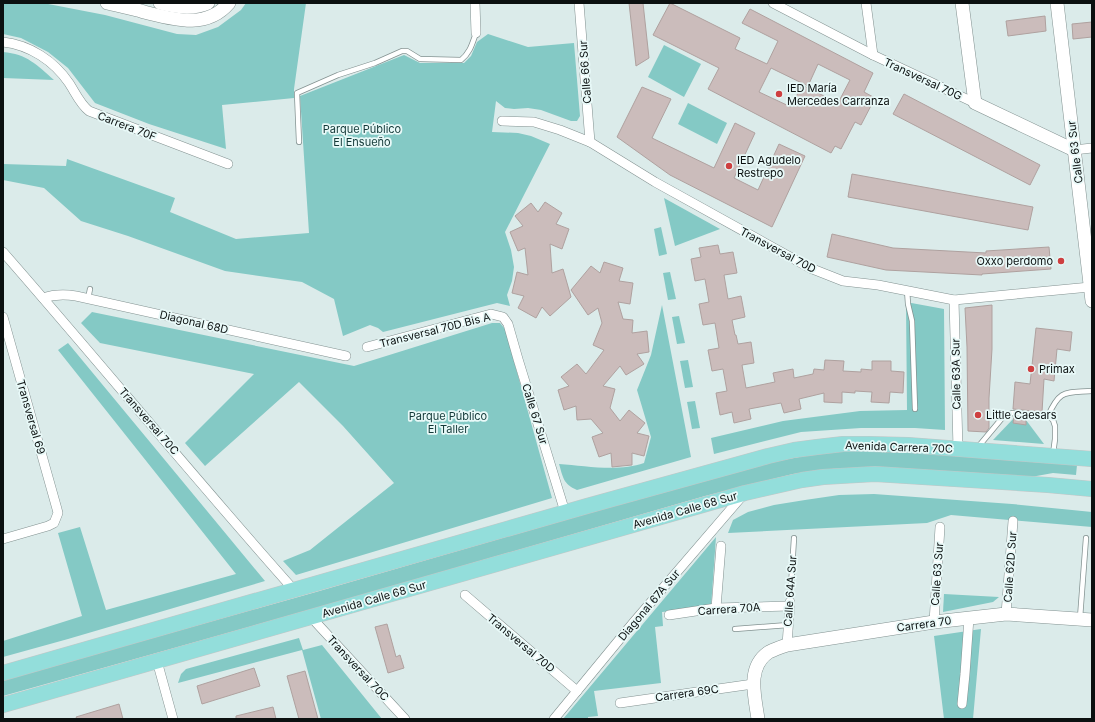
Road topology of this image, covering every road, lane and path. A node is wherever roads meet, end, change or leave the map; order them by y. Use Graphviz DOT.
graph roads {
  1 [pos="107,3"];
  2 [pos="160,3"];
  3 [pos="208,3"];
  4 [pos="229,3"];
  5 [pos="475,3"];
  6 [pos="579,3"];
  7 [pos="773,3"];
  8 [pos="866,3"];
  9 [pos="962,3"];
  10 [pos="1057,3"];
  11 [pos="476,33"];
  12 [pos="3,42"];
  13 [pos="873,55"];
  14 [pos="975,103"];
  15 [pos="502,121"];
  16 [pos="299,142"];
  17 [pos="590,142"];
  18 [pos="1092,148"];
  19 [pos="1074,150"];
  20 [pos="228,164"];
  21 [pos="3,252"];
  22 [pos="1090,287"];
  23 [pos="90,289"];
  24 [pos="906,290"];
  25 [pos="43,298"];
  26 [pos="88,299"];
  27 [pos="954,300"];
  28 [pos="1092,301"];
  29 [pos="3,317"];
  30 [pos="503,317"];
  31 [pos="368,347"];
  32 [pos="346,356"];
  33 [pos="1092,391"];
  34 [pos="915,409"];
  35 [pos="1048,416"];
  36 [pos="958,449"];
  37 [pos="975,450"];
  38 [pos="1053,456"];
  39 [pos="1092,459"];
  40 [pos="1092,479"];
  41 [pos="1085,488"];
  42 [pos="745,493"];
  43 [pos="565,512"];
  44 [pos="1013,521"];
  45 [pos="940,527"];
  46 [pos="794,538"];
  47 [pos="1086,538"];
  48 [pos="3,539"];
  49 [pos="721,546"];
  50 [pos="294,590"];
  51 [pos="466,596"];
  52 [pos="790,604"];
  53 [pos="716,608"];
  54 [pos="1006,614"];
  55 [pos="669,615"];
  56 [pos="311,617"];
  57 [pos="969,618"];
  58 [pos="1086,619"];
  59 [pos="934,622"];
  60 [pos="788,625"];
  61 [pos="735,629"];
  62 [pos="787,645"];
  63 [pos="157,661"];
  64 [pos="3,673"];
  65 [pos="753,684"];
  66 [pos="577,691"];
  67 [pos="620,702"];
  68 [pos="962,704"];
  69 [pos="3,705"];
  70 [pos="173,719"];
  71 [pos="405,719"];
  72 [pos="554,719"];
  73 [pos="758,719"];
  1 -- 4 [label="street"];
  2 -- 3 [label="street"];
  5 -- 11 [label="street"];
  6 -- 17 [label="street, Calle 66 Sur"];
  7 -- 13 [label="street, Transversal 70G"];
  8 -- 13 [label="street"];
  9 -- 14 [label="street"];
  10 -- 19 [label="street, Calle 63 Sur"];
  11 -- 16 [label="lane"];
  12 -- 20 [label="street, Carrera 70F"];
  13 -- 14 [label="street, Transversal 70G"];
  14 -- 19 [label="street, Transversal 70G"];
  15 -- 17 [label="street, Transversal 70D"];
  17 -- 24 [label="street, Transversal 70D"];
  18 -- 19 [label="street"];
  19 -- 22 [label="street, Calle 63 Sur"];
  21 -- 25 [label="street, Transversal 70C"];
  22 -- 27 [label="street, Transversal 70D"];
  22 -- 28 [label="street, Calle 63 Sur"];
  23 -- 26 [label="lane"];
  24 -- 27 [label="street, Transversal 70D"];
  24 -- 34 [label="lane"];
  25 -- 26 [label="street, Diagonal 68D"];
  25 -- 50 [label="street, Transversal 70C"];
  26 -- 32 [label="street, Diagonal 68D"];
  27 -- 36 [label="street, Calle 63A Sur"];
  29 -- 48 [label="street, Transversal 69"];
  30 -- 31 [label="street, Transversal 70D Bis A"];
  30 -- 43 [label="street, Calle 67 Sur"];
  33 -- 35 [label="lane"];
  35 -- 37 [label="lane"];
  35 -- 38 [label="lane"];
  36 -- 37 [label="main road, Avenida Carrera 70C"];
  36 -- 43 [label="main road, Avenida Carrera 70C"];
  37 -- 38 [label="main road, Avenida Carrera 70C"];
  38 -- 39 [label="main road, Avenida Carrera 70C"];
  40 -- 41 [label="street"];
  41 -- 42 [label="main road"];
  42 -- 56 [label="main road, Avenida Calle 68 Sur"];
  42 -- 66 [label="street, Diagonal 67A Sur"];
  43 -- 50 [label="main road"];
  44 -- 54 [label="street, Calle 62D Sur"];
  45 -- 59 [label="street, Calle 63 Sur"];
  46 -- 52 [label="lane, Calle 64A Sur"];
  47 -- 58 [label="lane"];
  49 -- 53 [label="street"];
  50 -- 64 [label="main road"];
  51 -- 66 [label="street, Transversal 70D"];
  52 -- 53 [label="street, Carrera 70A"];
  52 -- 60 [label="street, Calle 64A Sur"];
  53 -- 55 [label="street, Carrera 70A"];
  54 -- 57 [label="street, Carrera 70"];
  54 -- 58 [label="street, Carrera 70"];
  56 -- 63 [label="main road, Avenida Calle 68 Sur"];
  56 -- 71 [label="street, Transversal 70C"];
  57 -- 59 [label="street, Carrera 70"];
  57 -- 68 [label="street"];
  59 -- 62 [label="street, Carrera 70"];
  60 -- 61 [label="lane"];
  60 -- 62 [label="street, Calle 64A Sur"];
  62 -- 65 [label="street, Carrera 70"];
  63 -- 69 [label="main road, Avenida Calle 68 Sur"];
  63 -- 70 [label="street"];
  65 -- 67 [label="street, Carrera 69C"];
  65 -- 73 [label="street"];
  66 -- 72 [label="street, Diagonal 67A Sur"];
}
